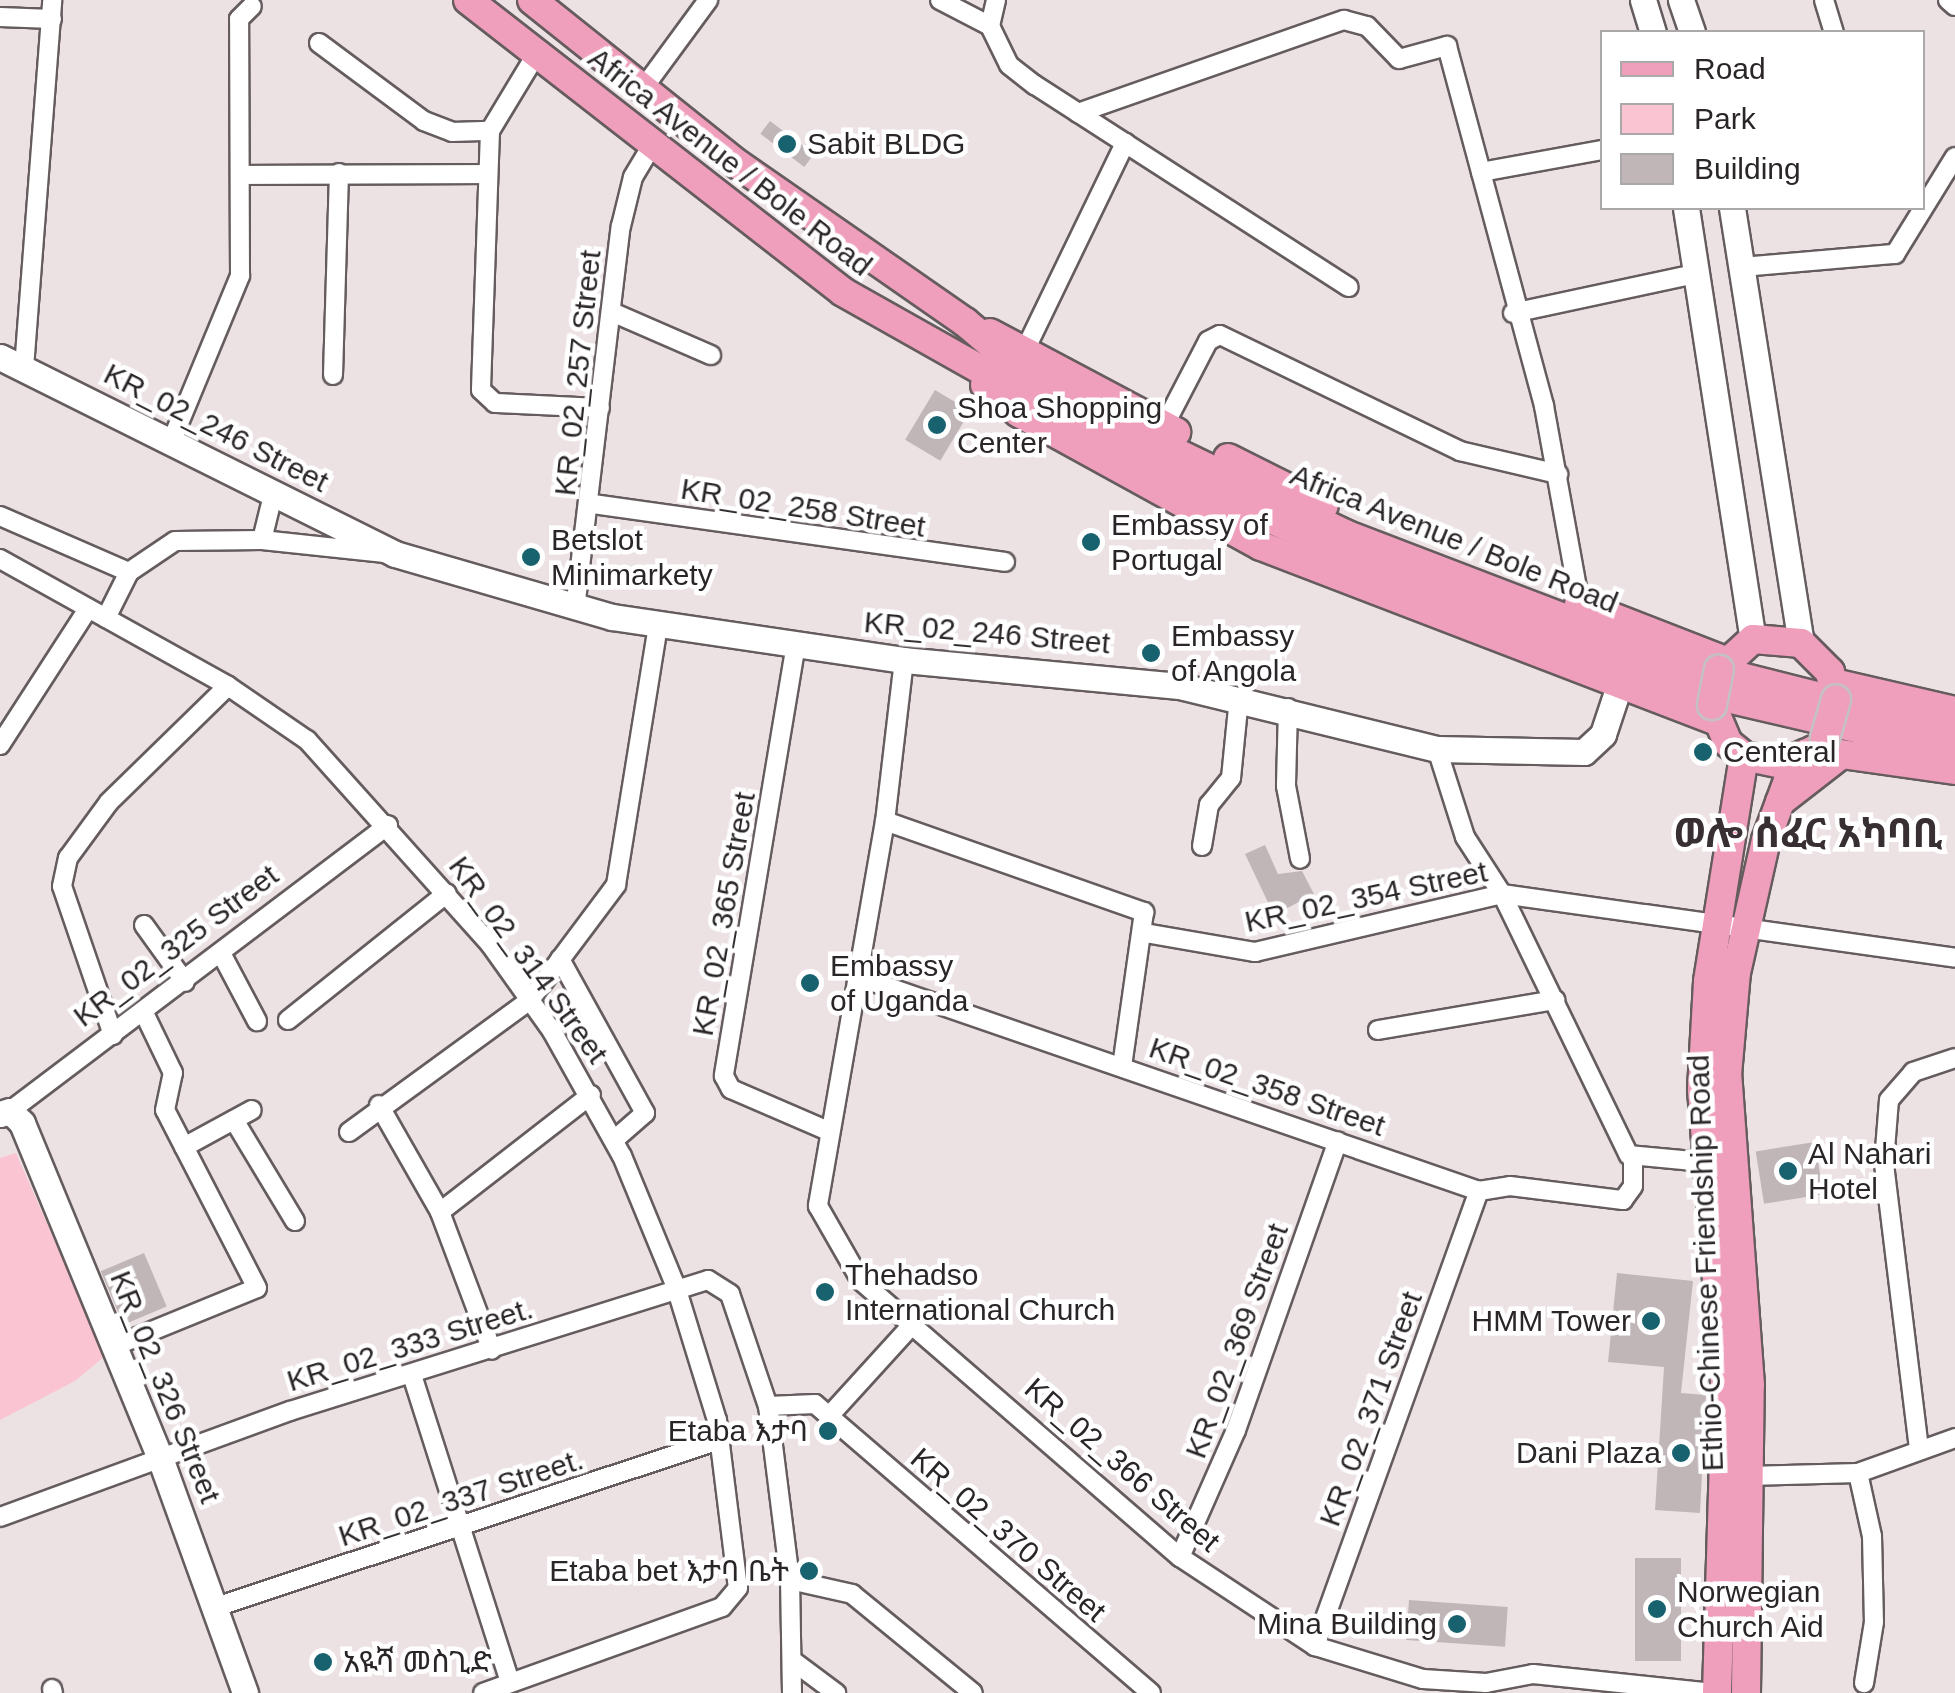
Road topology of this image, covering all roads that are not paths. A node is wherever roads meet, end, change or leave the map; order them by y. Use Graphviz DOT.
graph roads {
  1 [pos="468,0"];
  2 [pos="708,0"];
  3 [pos="940,0"];
  4 [pos="996,0"];
  5 [pos="1643,0"];
  6 [pos="1680,0"];
  7 [pos="1824,0"];
  8 [pos="1948,0"];
  9 [pos="548,5"];
  10 [pos="252,6"];
  11 [pos="1955,6"];
  12 [pos="52,10"];
  13 [pos="0,18"];
  14 [pos="990,26"];
  15 [pos="1652,30"];
  16 [pos="1691,30"];
  17 [pos="1833,30"];
  18 [pos="319,43"];
  19 [pos="537,53"];
  20 [pos="642,90"];
  21 [pos="1078,113"];
  22 [pos="490,131"];
  23 [pos="1125,144"];
  24 [pos="651,147"];
  25 [pos="1600,150"];
  26 [pos="1955,157"];
  27 [pos="1481,172"];
  28 [pos="339,173"];
  29 [pos="488,174"];
  30 [pos="240,175"];
  31 [pos="1926,204"];
  32 [pos="1686,210"];
  33 [pos="1732,210"];
  34 [pos="1922,210"];
  35 [pos="1742,266"];
  36 [pos="1695,274"];
  37 [pos="1349,287"];
  38 [pos="612,312"];
  39 [pos="1514,313"];
  40 [pos="965,322"];
  41 [pos="1026,348"];
  42 [pos="711,355"];
  43 [pos="0,357"];
  44 [pos="961,364"];
  45 [pos="24,368"];
  46 [pos="332,375"];
  47 [pos="600,408"];
  48 [pos="1164,426"];
  49 [pos="172,440"];
  50 [pos="1558,474"];
  51 [pos="274,491"];
  52 [pos="593,504"];
  53 [pos="0,516"];
  54 [pos="262,540"];
  55 [pos="395,554"];
  56 [pos="0,559"];
  57 [pos="1005,562"];
  58 [pos="129,572"];
  59 [pos="1580,604"];
  60 [pos="88,608"];
  61 [pos="576,609"];
  62 [pos="106,618"];
  63 [pos="658,624"];
  64 [pos="1753,639"];
  65 [pos="796,644"];
  66 [pos="1801,644"];
  67 [pos="904,660"];
  68 [pos="1722,666"];
  69 [pos="1620,684"];
  70 [pos="228,686"];
  71 [pos="1835,692"];
  72 [pos="1239,698"];
  73 [pos="1288,708"];
  74 [pos="1704,711"];
  75 [pos="1955,711"];
  76 [pos="1955,732"];
  77 [pos="0,745"];
  78 [pos="1436,749"];
  79 [pos="1955,751"];
  80 [pos="1744,756"];
  81 [pos="1807,764"];
  82 [pos="1955,770"];
  83 [pos="1742,785"];
  84 [pos="885,821"];
  85 [pos="388,825"];
  86 [pos="1202,846"];
  87 [pos="1300,859"];
  88 [pos="447,893"];
  89 [pos="1502,894"];
  90 [pos="144,926"];
  91 [pos="1732,930"];
  92 [pos="1146,933"];
  93 [pos="222,955"];
  94 [pos="1955,958"];
  95 [pos="560,960"];
  96 [pos="856,976"];
  97 [pos="185,982"];
  98 [pos="530,1000"];
  99 [pos="1555,1000"];
  100 [pos="144,1013"];
  101 [pos="288,1020"];
  102 [pos="257,1021"];
  103 [pos="1378,1030"];
  104 [pos="114,1035"];
  105 [pos="1955,1058"];
  106 [pos="1122,1066"];
  107 [pos="591,1095"];
  108 [pos="379,1105"];
  109 [pos="252,1110"];
  110 [pos="5,1112"];
  111 [pos="234,1120"];
  112 [pos="828,1131"];
  113 [pos="349,1132"];
  114 [pos="614,1140"];
  115 [pos="1338,1141"];
  116 [pos="184,1147"];
  117 [pos="1633,1159"];
  118 [pos="1703,1162"];
  119 [pos="1479,1191"];
  120 [pos="440,1212"];
  121 [pos="295,1221"];
  122 [pos="676,1287"];
  123 [pos="910,1327"];
  124 [pos="115,1346"];
  125 [pos="492,1350"];
  126 [pos="412,1375"];
  127 [pos="768,1406"];
  128 [pos="830,1415"];
  129 [pos="1955,1438"];
  130 [pos="722,1439"];
  131 [pos="1919,1449"];
  132 [pos="159,1455"];
  133 [pos="1858,1473"];
  134 [pos="1748,1476"];
  135 [pos="0,1517"];
  136 [pos="458,1530"];
  137 [pos="1180,1556"];
  138 [pos="790,1580"];
  139 [pos="216,1608"];
  140 [pos="1315,1646"];
  141 [pos="792,1660"];
  142 [pos="510,1683"];
  143 [pos="1864,1683"];
  144 [pos="1447,1687"];
  145 [pos="1488,1688"];
  146 [pos="245,1693"];
  147 [pos="483,1693"];
  148 [pos="792,1693"];
  149 [pos="836,1693"];
  150 [pos="973,1693"];
  151 [pos="1152,1693"];
  152 [pos="1715,1693"];
  153 [pos="1746,1693"];
  1 -- 19 [label="main road, Africa Avenue / Bole Road"];
  2 -- 20 [label="street"];
  3 -- 14 [label="street"];
  4 -- 14 [label="street"];
  5 -- 15 [label="street"];
  6 -- 16 [label="street"];
  7 -- 17 [label="street"];
  8 -- 11 [label="street"];
  9 -- 20 [label="main road, Africa Avenue / Bole Road"];
  10 -- 30 [label="street"];
  12 -- 13 [label="street"];
  12 -- 45 [label="street"];
  14 -- 21 [label="street"];
  18 -- 22 [label="street"];
  19 -- 22 [label="street"];
  19 -- 24 [label="main road, Africa Avenue / Bole Road"];
  20 -- 40 [label="main road, Africa Avenue / Bole Road"];
  21 -- 23 [label="street"];
  21 -- 27 [label="street"];
  22 -- 29 [label="street"];
  23 -- 37 [label="street"];
  23 -- 41 [label="street"];
  24 -- 38 [label="street, KR_02_257 Street"];
  24 -- 44 [label="main road, Africa Avenue / Bole Road"];
  25 -- 27 [label="street"];
  26 -- 31 [label="street"];
  27 -- 39 [label="street"];
  28 -- 29 [label="street"];
  28 -- 30 [label="street"];
  28 -- 46 [label="street"];
  29 -- 47 [label="street"];
  30 -- 49 [label="street"];
  32 -- 36 [label="street"];
  33 -- 35 [label="street"];
  34 -- 35 [label="street"];
  35 -- 66 [label="street"];
  36 -- 39 [label="street"];
  36 -- 64 [label="street"];
  38 -- 42 [label="street"];
  38 -- 47 [label="street, KR_02_257 Street"];
  39 -- 50 [label="street"];
  40 -- 41 [label="main road, Africa Avenue / Bole Road"];
  40 -- 76 [label="main road, Africa Avenue / Bole Road"];
  41 -- 48 [label="main road, Africa Avenue / Bole Road"];
  43 -- 45 [label="street, KR_02_246 Street"];
  44 -- 69 [label="main road, Africa Avenue / Bole Road"];
  44 -- 79 [label="main road, Africa Avenue / Bole Road"];
  45 -- 49 [label="street, KR_02_246 Street"];
  47 -- 52 [label="street, KR_02_257 Street"];
  48 -- 50 [label="street"];
  48 -- 59 [label="main road, Africa Avenue / Bole Road"];
  49 -- 51 [label="street, KR_02_246 Street"];
  50 -- 59 [label="street"];
  51 -- 54 [label="street"];
  51 -- 55 [label="street, KR_02_246 Street"];
  52 -- 57 [label="street, KR_02_258 Street"];
  52 -- 61 [label="street, KR_02_257 Street"];
  53 -- 58 [label="street"];
  54 -- 55 [label="street"];
  54 -- 58 [label="street"];
  55 -- 61 [label="street, KR_02_246 Street"];
  56 -- 60 [label="street, KR_02_314 Street"];
  58 -- 62 [label="street"];
  59 -- 68 [label="main road, Africa Avenue / Bole Road"];
  60 -- 62 [label="street, KR_02_314 Street"];
  60 -- 77 [label="street"];
  61 -- 63 [label="street, KR_02_246 Street"];
  62 -- 70 [label="street, KR_02_314 Street"];
  63 -- 65 [label="street, KR_02_246 Street"];
  63 -- 95 [label="street"];
  64 -- 66 [label="main road"];
  64 -- 68 [label="main road"];
  65 -- 67 [label="street, KR_02_246 Street"];
  65 -- 112 [label="street, KR_02_365 Street"];
  66 -- 71 [label="main road"];
  67 -- 72 [label="street, KR_02_246 Street"];
  67 -- 84 [label="street"];
  68 -- 74 [label="main road, bridge"];
  69 -- 74 [label="main road, Africa Avenue / Bole Road"];
  69 -- 78 [label="street, KR_02_246 Street"];
  70 -- 85 [label="street, KR_02_314 Street"];
  70 -- 104 [label="street"];
  71 -- 75 [label="main road"];
  71 -- 81 [label="main road, bridge"];
  72 -- 73 [label="street, KR_02_246 Street"];
  72 -- 86 [label="street"];
  73 -- 78 [label="street, KR_02_246 Street"];
  73 -- 87 [label="street"];
  74 -- 80 [label="main road"];
  74 -- 83 [label="main road"];
  78 -- 89 [label="street"];
  80 -- 81 [label="main road"];
  80 -- 83 [label="main road, Ethio-Chinese Friendship Road"];
  81 -- 82 [label="main road"];
  81 -- 91 [label="main road, Ethio-Chinese Friendship Road"];
  83 -- 91 [label="main road, Ethio-Chinese Friendship Road"];
  84 -- 92 [label="street"];
  84 -- 96 [label="street"];
  85 -- 88 [label="street, KR_02_314 Street"];
  85 -- 93 [label="street, KR_02_325 Street"];
  88 -- 98 [label="street, KR_02_314 Street"];
  88 -- 101 [label="street"];
  89 -- 91 [label="street, KR_02_354 Street"];
  89 -- 92 [label="street, KR_02_354 Street"];
  89 -- 99 [label="street"];
  90 -- 97 [label="street"];
  91 -- 94 [label="street, KR_02_354 Street"];
  91 -- 118 [label="main road, Ethio-Chinese Friendship Road"];
  91 -- 134 [label="main road, Ethio-Chinese Friendship Road"];
  92 -- 106 [label="street"];
  93 -- 97 [label="street, KR_02_325 Street"];
  93 -- 102 [label="street"];
  95 -- 98 [label="street"];
  95 -- 114 [label="street"];
  96 -- 106 [label="street, KR_02_358 Street"];
  96 -- 112 [label="street"];
  97 -- 100 [label="street, KR_02_325 Street"];
  98 -- 107 [label="street, KR_02_314 Street"];
  98 -- 108 [label="street"];
  99 -- 103 [label="street"];
  99 -- 117 [label="street"];
  100 -- 104 [label="street, KR_02_325 Street"];
  100 -- 116 [label="street"];
  104 -- 110 [label="street, KR_02_325 Street"];
  105 -- 131 [label="street"];
  106 -- 115 [label="street, KR_02_358 Street"];
  107 -- 114 [label="street, KR_02_314 Street"];
  107 -- 120 [label="street"];
  108 -- 113 [label="street"];
  108 -- 120 [label="street"];
  109 -- 111 [label="street"];
  110 -- 124 [label="street, KR_02_326 Street"];
  111 -- 116 [label="street"];
  111 -- 121 [label="street"];
  112 -- 123 [label="street, KR_02_366 Street"];
  114 -- 122 [label="street, KR_02_314 Street"];
  115 -- 119 [label="street, KR_02_358 Street"];
  115 -- 137 [label="street, KR_02_369 Street"];
  116 -- 124 [label="street"];
  117 -- 118 [label="street"];
  117 -- 119 [label="street, KR_02_358 Street"];
  118 -- 152 [label="main road, Ethio-Chinese Friendship Road"];
  119 -- 140 [label="street, KR_02_371 Street"];
  120 -- 125 [label="street"];
  122 -- 125 [label="street, KR_02_333 Street."];
  122 -- 127 [label="street"];
  122 -- 130 [label="street, KR_02_314 Street"];
  123 -- 128 [label="street"];
  123 -- 137 [label="street, KR_02_366 Street"];
  124 -- 132 [label="street, KR_02_326 Street"];
  125 -- 126 [label="street, KR_02_333 Street."];
  126 -- 132 [label="street, KR_02_333 Street."];
  126 -- 136 [label="street"];
  127 -- 128 [label="street"];
  127 -- 138 [label="street"];
  128 -- 151 [label="street, KR_02_370 Street"];
  129 -- 131 [label="street"];
  130 -- 136 [label="street, KR_02_337 Street."];
  130 -- 142 [label="street, KR_02_314 Street"];
  131 -- 133 [label="street"];
  132 -- 135 [label="street, KR_02_333 Street."];
  132 -- 139 [label="street, KR_02_326 Street"];
  133 -- 134 [label="street"];
  133 -- 143 [label="street"];
  134 -- 153 [label="main road, Ethio-Chinese Friendship Road"];
  136 -- 139 [label="street, KR_02_337 Street."];
  136 -- 142 [label="street"];
  137 -- 140 [label="street, KR_02_366 Street"];
  138 -- 141 [label="street"];
  138 -- 150 [label="street"];
  139 -- 146 [label="street, KR_02_326 Street"];
  140 -- 144 [label="street, KR_02_366 Street"];
  141 -- 148 [label="street"];
  141 -- 149 [label="street"];
  142 -- 147 [label="street"];
  144 -- 145 [label="street, KR_02_366 Street"];
  145 -- 152 [label="street, KR_02_366 Street"];
}
